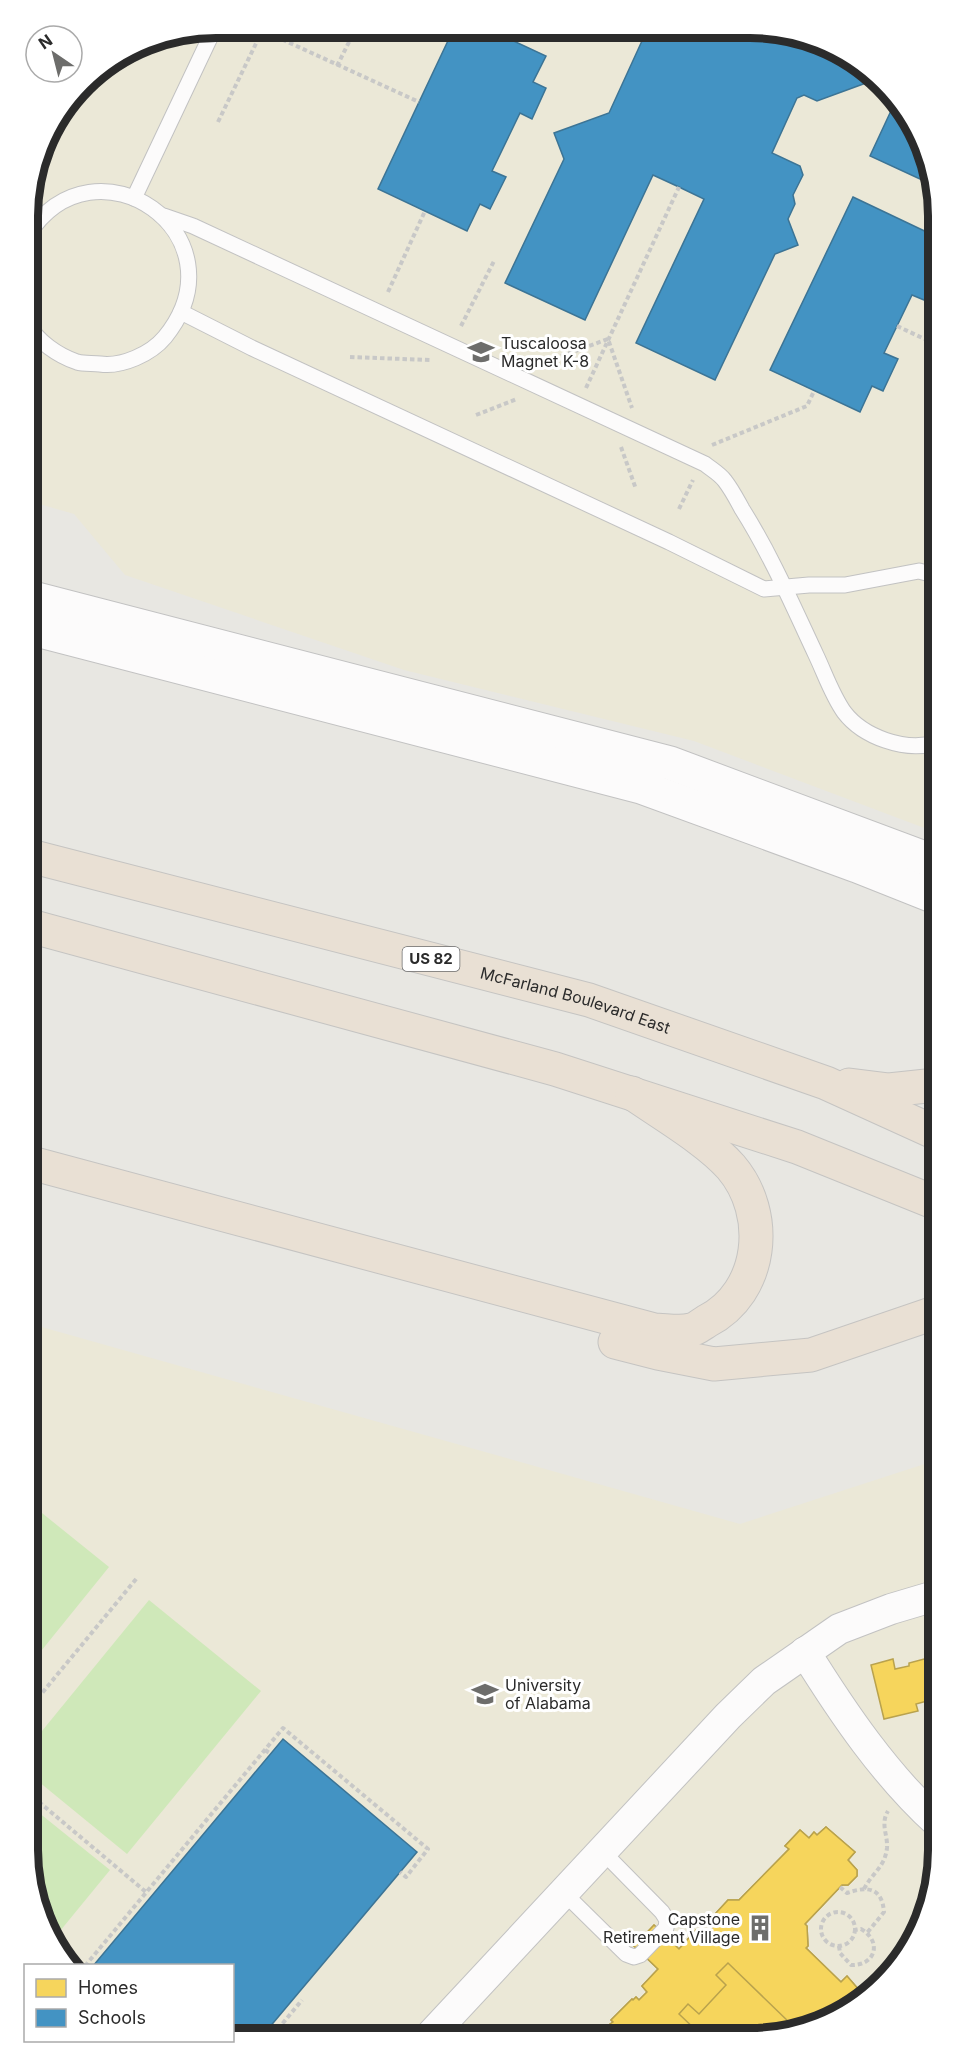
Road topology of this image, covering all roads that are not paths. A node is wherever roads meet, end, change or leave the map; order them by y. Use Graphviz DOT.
graph roads {
  1 [pos="209,38"];
  2 [pos="134,198"];
  3 [pos="38,211"];
  4 [pos="164,216"];
  5 [pos="181,312"];
  6 [pos="38,336"];
  7 [pos="928,573"];
  8 [pos="785,588"];
  9 [pos="38,599"];
  10 [pos="38,630"];
  11 [pos="928,744"];
  12 [pos="38,858"];
  13 [pos="928,859"];
  14 [pos="928,894"];
  15 [pos="38,928"];
  16 [pos="826,1083"];
  17 [pos="928,1086"];
  18 [pos="632,1093"];
  19 [pos="928,1129"];
  20 [pos="38,1165"];
  21 [pos="38,1188"];
  22 [pos="928,1200"];
  23 [pos="928,1315"];
  24 [pos="928,1598"];
  25 [pos="804,1652"];
  26 [pos="928,1813"];
  27 [pos="602,1851"];
  28 [pos="564,1892"];
  29 [pos="438,2028"];
  1 -- 2 [label="lane"];
  2 -- 3 [label="lane"];
  2 -- 4 [label="lane"];
  4 -- 5 [label="lane"];
  4 -- 8 [label="lane"];
  5 -- 6 [label="lane"];
  5 -- 8 [label="lane"];
  7 -- 8 [label="lane"];
  8 -- 11 [label="lane"];
  9 -- 13 [label="street"];
  10 -- 14 [label="street"];
  12 -- 16 [label="highway, McFarland Boulevard East / US 82"];
  15 -- 18 [label="highway"];
  16 -- 17 [label="highway"];
  16 -- 19 [label="highway, McFarland Boulevard East / US 82"];
  18 -- 20 [label="highway"];
  18 -- 22 [label="highway"];
  21 -- 23 [label="highway"];
  24 -- 25 [label="street"];
  25 -- 26 [label="street"];
  25 -- 27 [label="street"];
  27 -- 28 [label="street"];
  27 -- 28 [label="lane"];
  28 -- 29 [label="street"];
}
